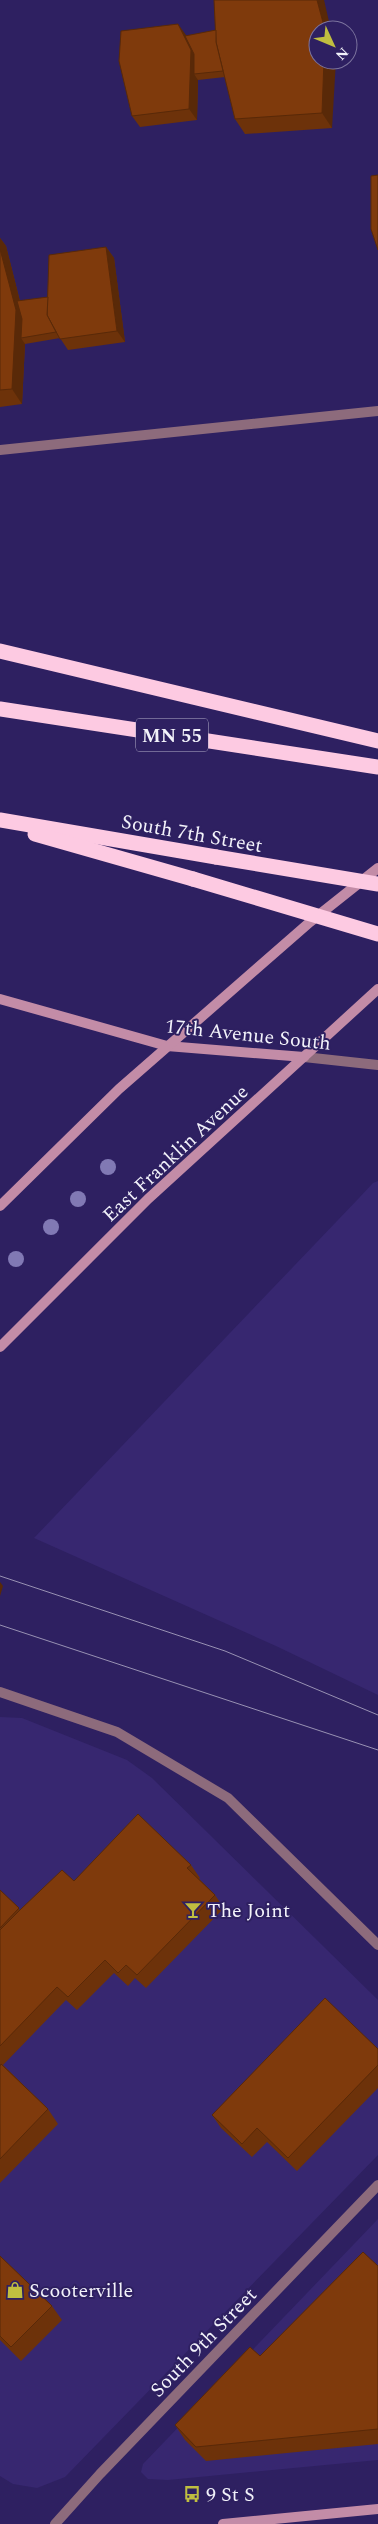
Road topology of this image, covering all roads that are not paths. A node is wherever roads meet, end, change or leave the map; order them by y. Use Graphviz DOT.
graph roads {
  1 [pos="378,411"];
  2 [pos="0,450"];
  3 [pos="0,651"];
  4 [pos="0,708"];
  5 [pos="371,740"];
  6 [pos="378,767"];
  7 [pos="0,820"];
  8 [pos="0,824"];
  9 [pos="378,868"];
  10 [pos="378,884"];
  11 [pos="378,934"];
  12 [pos="378,989"];
  13 [pos="0,999"];
  14 [pos="167,1046"];
  15 [pos="304,1057"];
  16 [pos="378,1065"];
  17 [pos="0,1206"];
  18 [pos="0,1347"];
  19 [pos="1,1692"];
  20 [pos="378,1945"];
  21 [pos="378,2185"];
  22 [pos="378,2509"];
  23 [pos="55,2524"];
  24 [pos="223,2524"];
  1 -- 2 [label="street"];
  3 -- 5 [label="highway"];
  4 -- 6 [label="highway, MN 55"];
  7 -- 10 [label="highway, South 7th Street, bridge"];
  8 -- 11 [label="highway, bridge"];
  9 -- 14 [label="main road"];
  12 -- 15 [label="main road, East Franklin Avenue"];
  13 -- 14 [label="main road, 17th Avenue South"];
  14 -- 15 [label="main road, 17th Avenue South"];
  14 -- 17 [label="main road"];
  15 -- 16 [label="street, 17th Avenue South"];
  15 -- 18 [label="main road, East Franklin Avenue"];
  19 -- 20 [label="street"];
  21 -- 23 [label="street, South 9th Street"];
  22 -- 24 [label="main road"];
}
